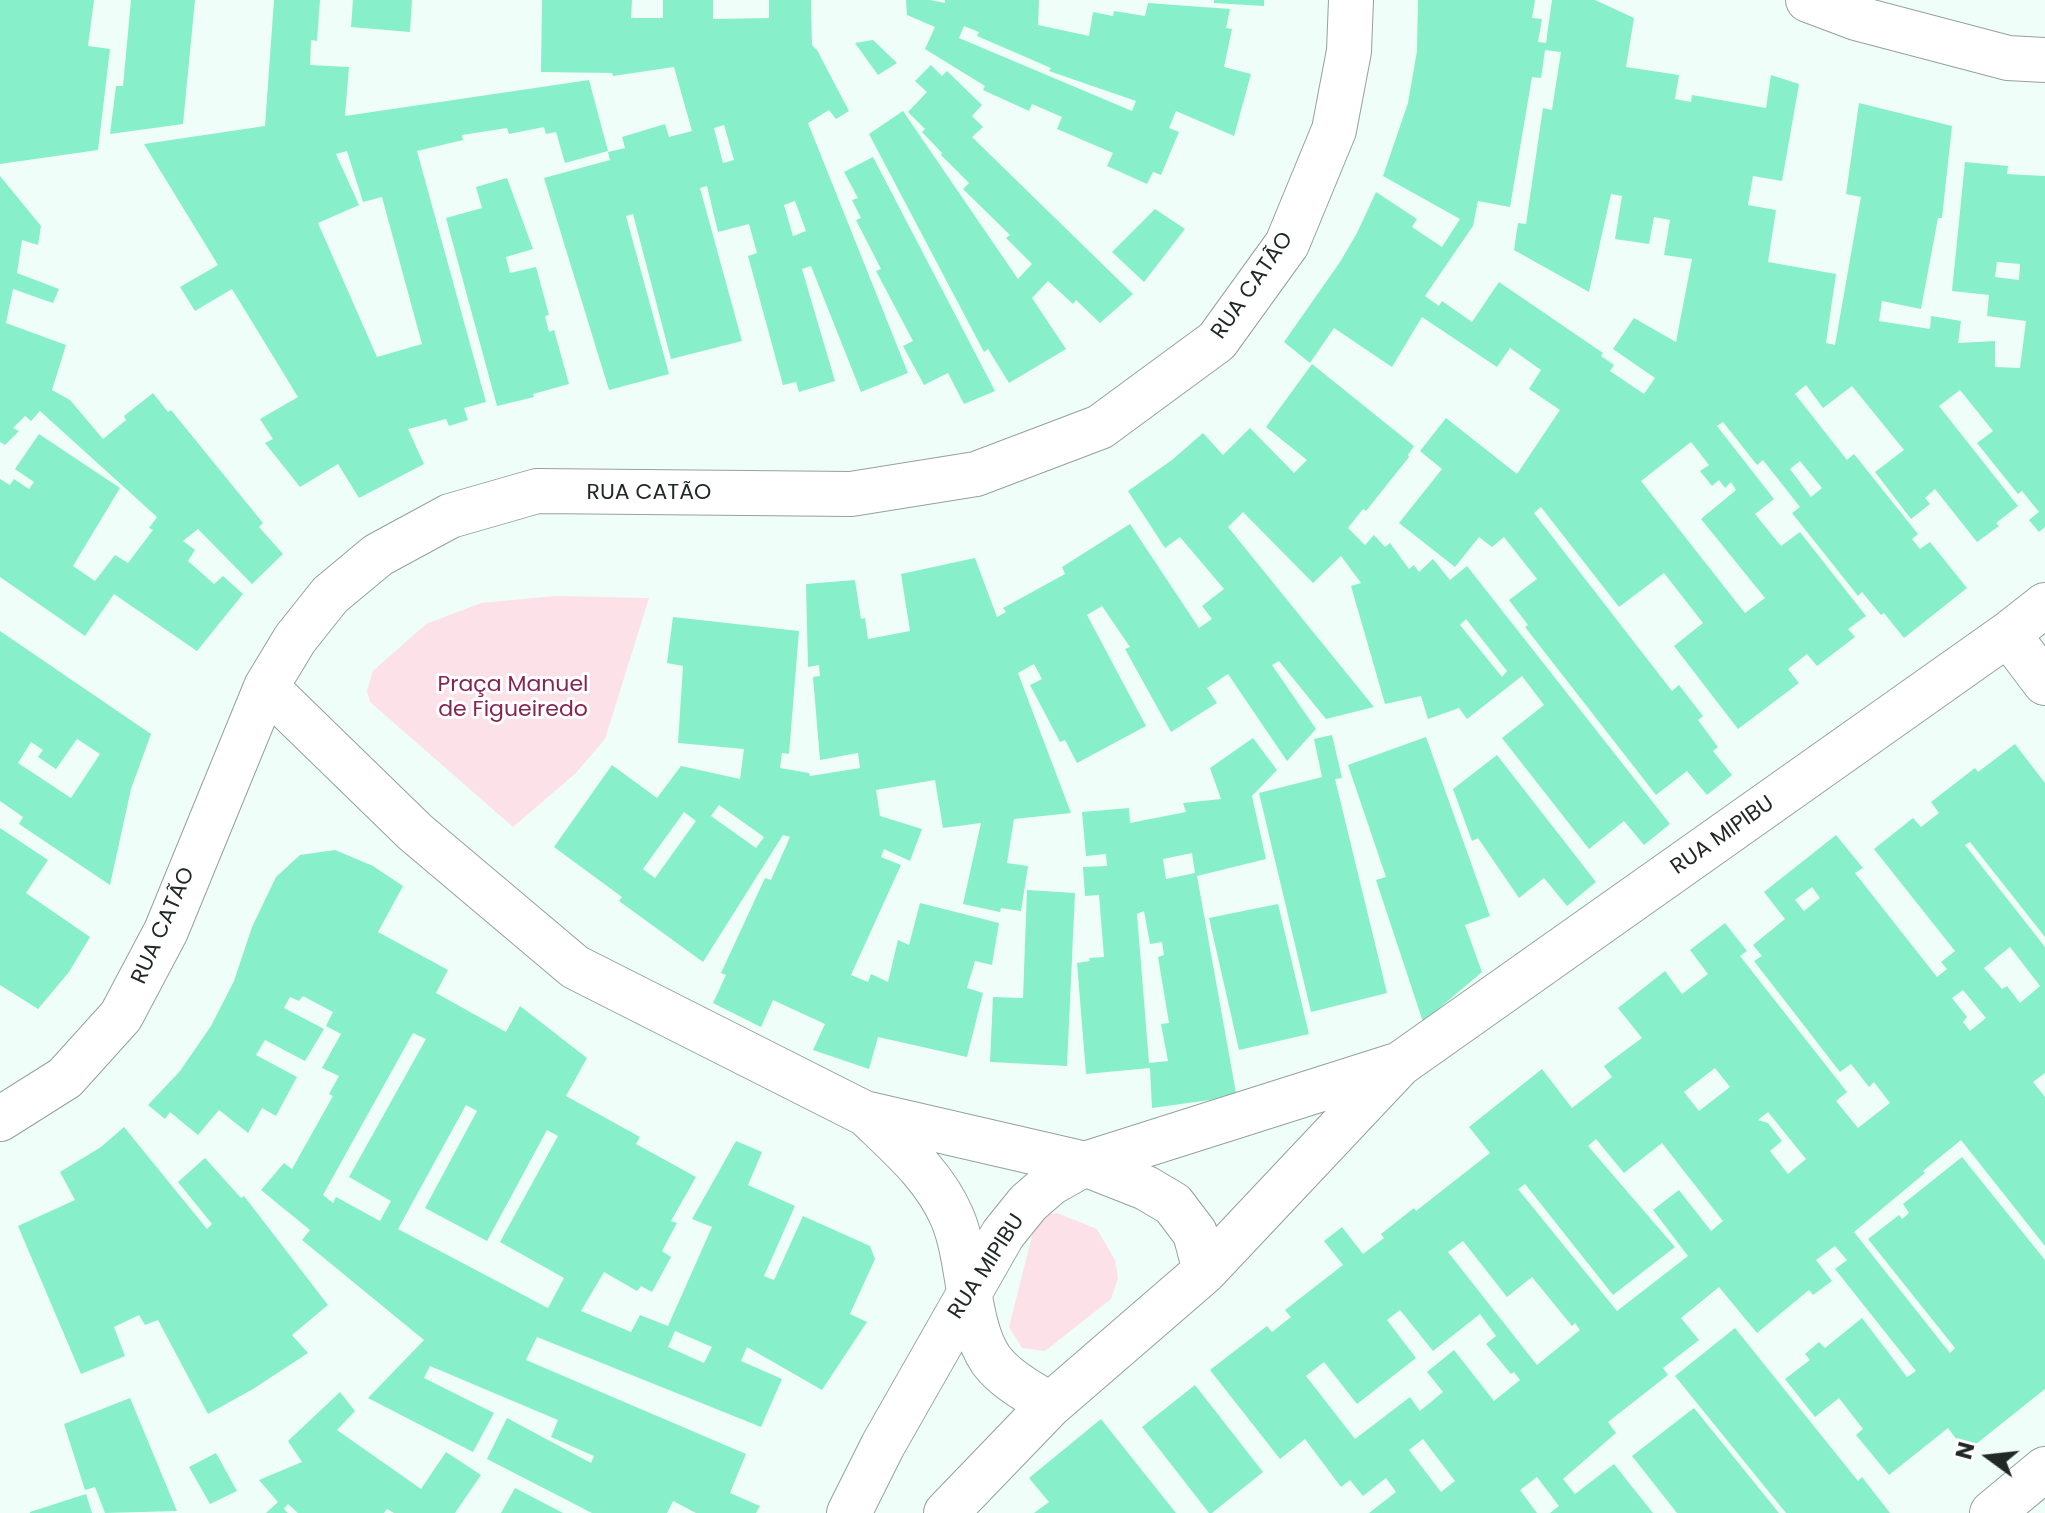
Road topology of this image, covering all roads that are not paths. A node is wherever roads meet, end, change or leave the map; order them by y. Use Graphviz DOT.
graph roads {
  1 [pos="1351,0"];
  2 [pos="1808,0"];
  3 [pos="2045,60"];
  4 [pos="2045,605"];
  5 [pos="2008,634"];
  6 [pos="2045,683"];
  7 [pos="266,687"];
  8 [pos="1400,1064"];
  9 [pos="864,1113"];
  10 [pos="0,1119"];
  11 [pos="1085,1164"];
  12 [pos="1205,1271"];
  13 [pos="970,1290"];
  14 [pos="1050,1405"];
  15 [pos="2045,1469"];
  16 [pos="849,1513"];
  17 [pos="946,1513"];
  18 [pos="1992,1513"];
  1 -- 7 [label="street, RUA CATÃO"];
  2 -- 3 [label="street"];
  4 -- 5 [label="street, RUA MIPIBU"];
  5 -- 6 [label="street"];
  5 -- 8 [label="street, RUA MIPIBU"];
  7 -- 9 [label="street"];
  7 -- 10 [label="street, RUA CATÃO"];
  8 -- 11 [label="street, RUA MIPIBU"];
  8 -- 12 [label="street, RUA MIPIBU"];
  9 -- 11 [label="street"];
  9 -- 13 [label="street"];
  11 -- 12 [label="street"];
  11 -- 13 [label="street, RUA MIPIBU"];
  12 -- 14 [label="street, RUA MIPIBU"];
  13 -- 14 [label="street"];
  13 -- 16 [label="street, RUA MIPIBU"];
  14 -- 17 [label="street, RUA MIPIBU"];
  15 -- 18 [label="street"];
}
